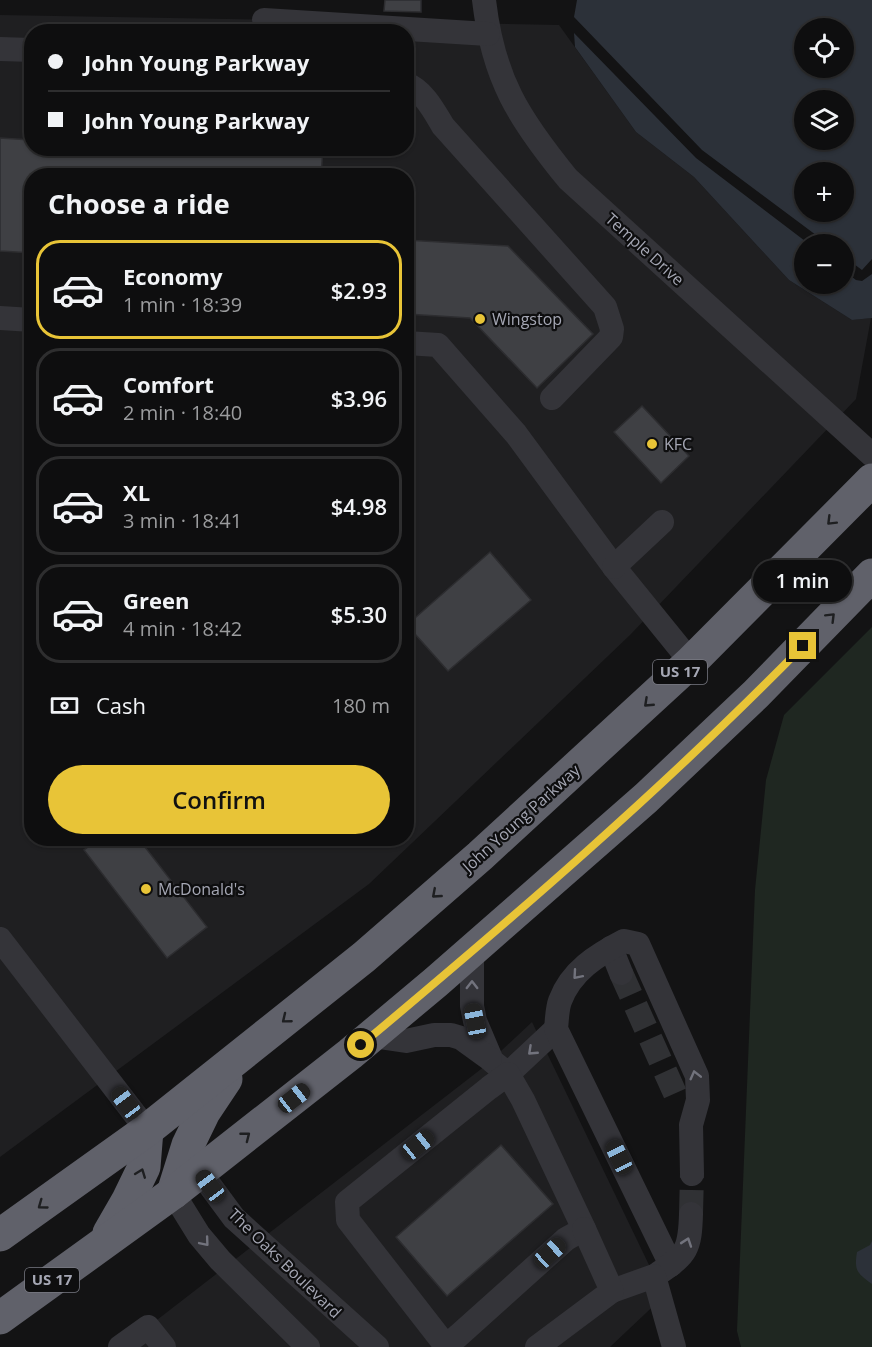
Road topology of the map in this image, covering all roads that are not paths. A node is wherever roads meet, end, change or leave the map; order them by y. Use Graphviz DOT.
graph roads {
  1 [pos="484,0"];
  2 [pos="264,20"];
  3 [pos="328,24"];
  4 [pos="414,29"];
  5 [pos="488,34"];
  6 [pos="0,49"];
  7 [pos="24,50"];
  8 [pos="414,87"];
  9 [pos="0,318"];
  10 [pos="24,320"];
  11 [pos="414,344"];
  12 [pos="552,398"];
  13 [pos="872,455"];
  14 [pos="872,480"];
  15 [pos="662,522"];
  16 [pos="614,567"];
  17 [pos="872,575"];
  18 [pos="691,662"];
  19 [pos="0,939"];
  20 [pos="611,948"];
  21 [pos="472,952"];
  22 [pos="621,973"];
  23 [pos="556,1029"];
  24 [pos="372,1036"];
  25 [pos="242,1055"];
  26 [pos="500,1067"];
  27 [pos="678,1100"];
  28 [pos="691,1125"];
  29 [pos="147,1130"];
  30 [pos="200,1172"];
  31 [pos="692,1174"];
  32 [pos="173,1193"];
  33 [pos="691,1214"];
  34 [pos="584,1229"];
  35 [pos="0,1235"];
  36 [pos="103,1242"];
  37 [pos="662,1270"];
  38 [pos="612,1291"];
  39 [pos="0,1318"];
  40 [pos="450,1345"];
  41 [pos="120,1347"];
  42 [pos="164,1347"];
  43 [pos="308,1347"];
  44 [pos="377,1347"];
  45 [pos="537,1347"];
  46 [pos="674,1347"];
  1 -- 5 [label="street, Temple Drive"];
  2 -- 3 [label="street"];
  4 -- 5 [label="street"];
  5 -- 13 [label="street, Temple Drive"];
  6 -- 7 [label="street"];
  8 -- 12 [label="street"];
  9 -- 10 [label="street"];
  11 -- 16 [label="street"];
  14 -- 18 [label="highway, John Young Parkway / US 17, one-way"];
  15 -- 16 [label="street"];
  16 -- 18 [label="street"];
  21 -- 17 [label="highway, US 17, one-way"];
  18 -- 25 [label="highway, John Young Parkway / US 17, one-way"];
  19 -- 29 [label="street"];
  20 -- 22 [label="street"];
  20 -- 23 [label="street, one-way"];
  28 -- 20 [label="street, one-way"];
  21 -- 24 [label="highway, US 17"];
  26 -- 21 [label="street, one-way"];
  23 -- 26 [label="street, one-way"];
  23 -- 37 [label="street"];
  24 -- 26 [label="street"];
  30 -- 24 [label="highway, US 17, one-way"];
  25 -- 29 [label="highway, John Young Parkway / US 17"];
  25 -- 32 [label="highway"];
  26 -- 34 [label="street"];
  26 -- 40 [label="street"];
  27 -- 28 [label="street"];
  28 -- 31 [label="street"];
  29 -- 35 [label="highway, US 17, one-way"];
  36 -- 29 [label="highway, one-way"];
  30 -- 32 [label="highway, US 17"];
  30 -- 44 [label="street, The Oaks Boulevard"];
  32 -- 36 [label="highway, US 17"];
  32 -- 43 [label="street, one-way"];
  37 -- 33 [label="street, one-way"];
  34 -- 38 [label="street"];
  34 -- 40 [label="street"];
  36 -- 39 [label="highway, US 17"];
  37 -- 38 [label="street"];
  37 -- 46 [label="street"];
  38 -- 45 [label="street"];
  41 -- 42 [label="street"];
}
